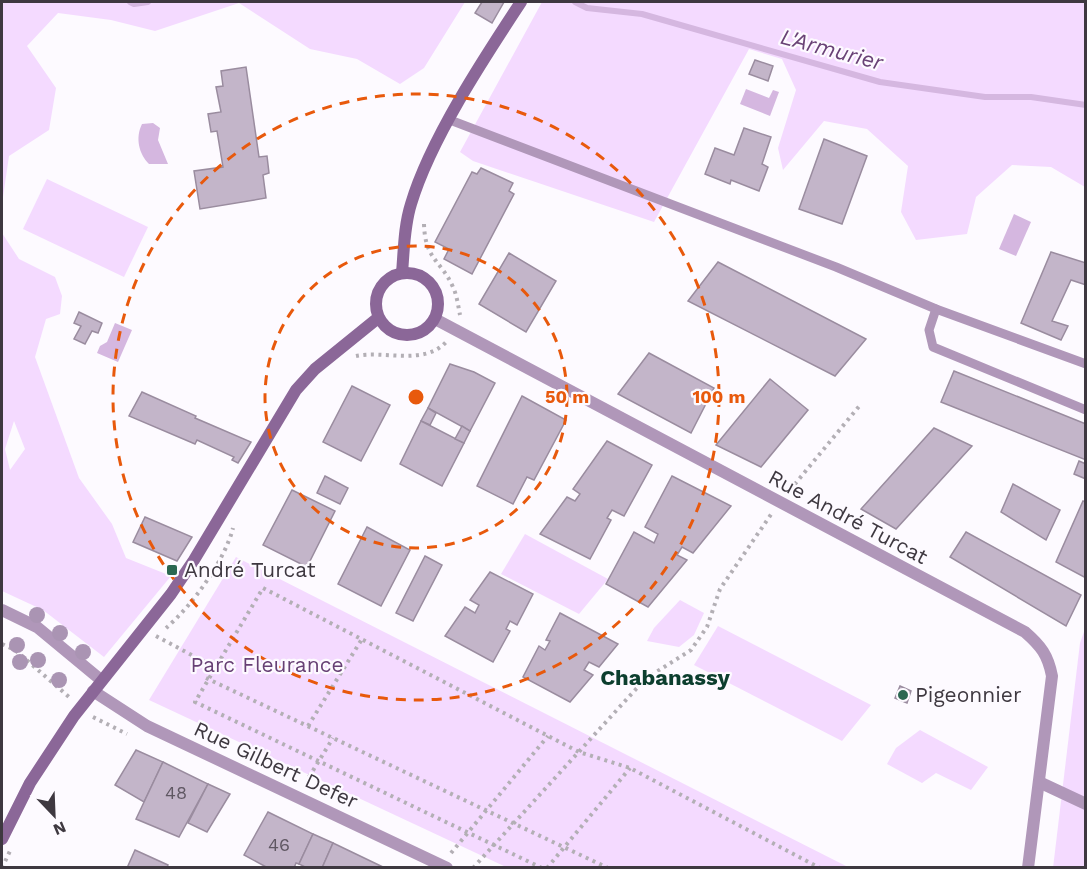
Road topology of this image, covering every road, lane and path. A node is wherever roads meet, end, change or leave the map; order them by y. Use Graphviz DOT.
graph roads {
  1 [pos="521,2"];
  2 [pos="450,120"];
  3 [pos="402,273"];
  4 [pos="936,309"];
  5 [pos="378,318"];
  6 [pos="435,319"];
  7 [pos="1086,364"];
  8 [pos="861,404"];
  9 [pos="1086,410"];
  10 [pos="780,502"];
  11 [pos="2,610"];
  12 [pos="156,636"];
  13 [pos="362,639"];
  14 [pos="2,644"];
  15 [pos="214,666"];
  16 [pos="206,678"];
  17 [pos="101,680"];
  18 [pos="93,691"];
  19 [pos="71,699"];
  20 [pos="308,726"];
  21 [pos="548,736"];
  22 [pos="333,738"];
  23 [pos="579,752"];
  24 [pos="319,761"];
  25 [pos="630,768"];
  26 [pos="309,777"];
  27 [pos="1039,782"];
  28 [pos="1086,804"];
  29 [pos="485,810"];
  30 [pos="515,824"];
  31 [pos="468,832"];
  32 [pos="2,839"];
  33 [pos="496,846"];
  34 [pos="563,846"];
  35 [pos="444,866"];
  36 [pos="473,867"];
  37 [pos="542,867"];
  38 [pos="547,867"];
  39 [pos="608,867"];
  40 [pos="820,867"];
  41 [pos="1028,867"];
  1 -- 2 [label="street"];
  2 -- 3 [label="street"];
  2 -- 4 [label="lane"];
  3 -- 5 [label="street"];
  3 -- 6 [label="street"];
  4 -- 7 [label="lane"];
  4 -- 9 [label="lane"];
  5 -- 6 [label="street"];
  5 -- 17 [label="street"];
  6 -- 10 [label="street, Rue André Turcat"];
  8 -- 10 [label="path"];
  10 -- 23 [label="path"];
  10 -- 27 [label="street, Rue André Turcat"];
  11 -- 17 [label="street"];
  12 -- 15 [label="path"];
  13 -- 15 [label="path"];
  13 -- 20 [label="path"];
  13 -- 21 [label="path"];
  14 -- 19 [label="path"];
  15 -- 16 [label="path"];
  16 -- 20 [label="path"];
  16 -- 24 [label="path"];
  17 -- 18 [label="street"];
  18 -- 32 [label="street"];
  18 -- 35 [label="street, Rue Gilbert Defer"];
  20 -- 22 [label="path"];
  21 -- 23 [label="path"];
  21 -- 29 [label="path"];
  22 -- 24 [label="path"];
  22 -- 29 [label="path"];
  23 -- 25 [label="path"];
  23 -- 30 [label="path"];
  24 -- 26 [label="path"];
  24 -- 31 [label="path"];
  25 -- 34 [label="path"];
  25 -- 40 [label="path"];
  27 -- 28 [label="street"];
  27 -- 41 [label="street, Rue André Turcat"];
  29 -- 30 [label="path"];
  29 -- 31 [label="path"];
  30 -- 33 [label="path"];
  30 -- 34 [label="path"];
  31 -- 33 [label="path"];
  31 -- 35 [label="path"];
  33 -- 36 [label="path"];
  33 -- 37 [label="path"];
  34 -- 38 [label="path"];
  34 -- 39 [label="path"];
}
